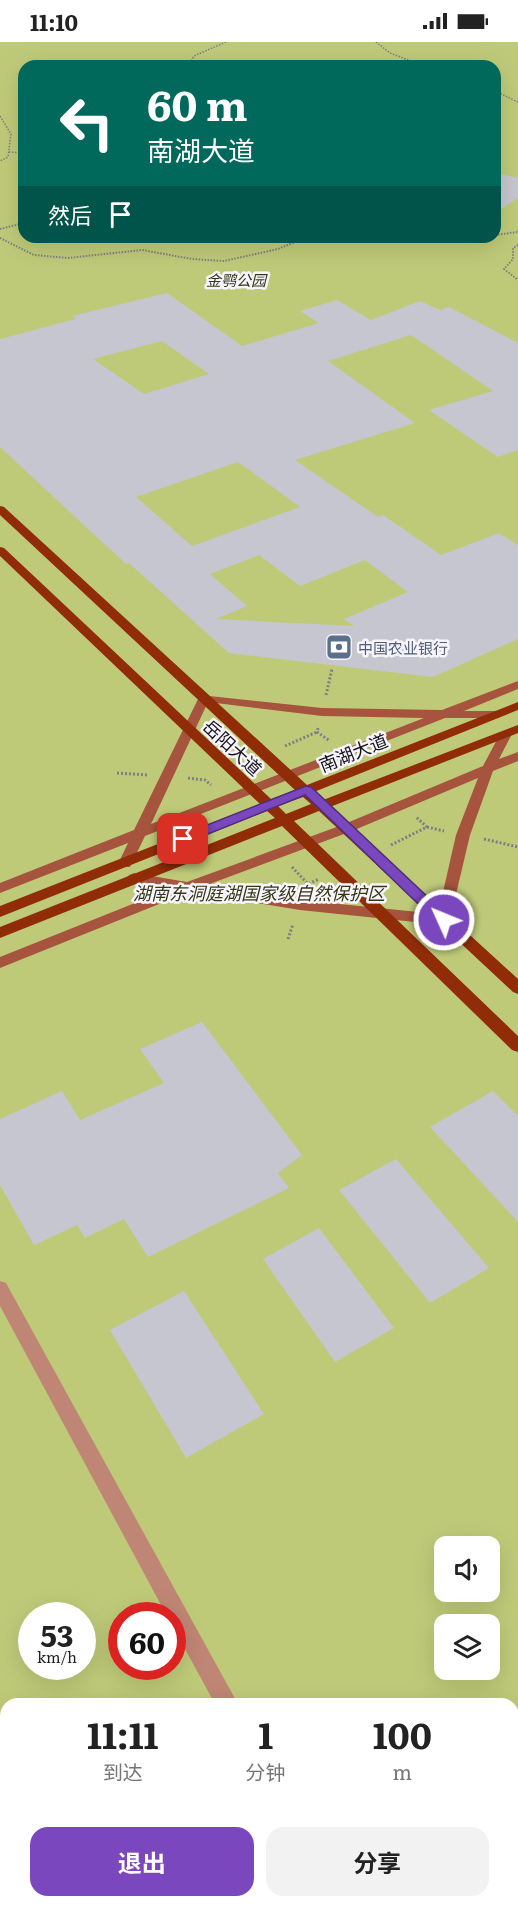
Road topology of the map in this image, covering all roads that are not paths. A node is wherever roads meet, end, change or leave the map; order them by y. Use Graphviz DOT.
graph roads {
  1 [pos="0,509"];
  2 [pos="0,550"];
  3 [pos="518,685"];
  4 [pos="204,698"];
  5 [pos="518,706"];
  6 [pos="443,714"];
  7 [pos="495,715"];
  8 [pos="189,730"];
  9 [pos="512,731"];
  10 [pos="518,756"];
  11 [pos="488,768"];
  12 [pos="290,775"];
  13 [pos="253,790"];
  14 [pos="306,790"];
  15 [pos="269,804"];
  16 [pos="323,805"];
  17 [pos="284,820"];
  18 [pos="347,828"];
  19 [pos="140,834"];
  20 [pos="308,843"];
  21 [pos="125,864"];
  22 [pos="134,878"];
  23 [pos="190,886"];
  24 [pos="0,888"];
  25 [pos="0,912"];
  26 [pos="380,914"];
  27 [pos="444,920"];
  28 [pos="0,933"];
  29 [pos="0,963"];
  30 [pos="518,988"];
  31 [pos="518,1046"];
  32 [pos="0,1289"];
  33 [pos="224,1698"];
  1 -- 4 [label="main road, 岳阳大道"];
  2 -- 8 [label="main road, 岳阳大道"];
  3 -- 6 [label="main road"];
  4 -- 6 [label="main road"];
  4 -- 8 [label="main road"];
  4 -- 12 [label="main road, 岳阳大道"];
  5 -- 7 [label="main road, 南湖大道"];
  6 -- 7 [label="main road"];
  6 -- 12 [label="main road"];
  7 -- 14 [label="main road, 南湖大道"];
  8 -- 13 [label="main road, 岳阳大道"];
  8 -- 19 [label="main road"];
  9 -- 11 [label="main road"];
  9 -- 16 [label="main road"];
  10 -- 11 [label="main road"];
  11 -- 18 [label="main road"];
  11 -- 27 [label="main road"];
  12 -- 13 [label="main road"];
  12 -- 14 [label="main road, 岳阳大道"];
  13 -- 15 [label="main road, 岳阳大道"];
  13 -- 19 [label="main road"];
  14 -- 15 [label="main road, 南湖大道"];
  14 -- 16 [label="main road, 岳阳大道"];
  15 -- 17 [label="main road, 岳阳大道"];
  15 -- 21 [label="main road, 南湖大道"];
  16 -- 17 [label="main road"];
  16 -- 18 [label="main road, 岳阳大道"];
  17 -- 20 [label="main road, 岳阳大道"];
  17 -- 22 [label="main road"];
  18 -- 20 [label="main road"];
  18 -- 27 [label="main road, 岳阳大道"];
  19 -- 21 [label="main road"];
  19 -- 24 [label="main road"];
  20 -- 23 [label="main road"];
  20 -- 26 [label="main road, 岳阳大道"];
  21 -- 25 [label="main road, 南湖大道"];
  22 -- 23 [label="main road"];
  22 -- 28 [label="main road"];
  23 -- 26 [label="main road"];
  23 -- 29 [label="main road"];
  26 -- 27 [label="main road"];
  26 -- 31 [label="main road, 岳阳大道"];
  27 -- 30 [label="main road, 岳阳大道"];
  32 -- 33 [label="street"];
}
